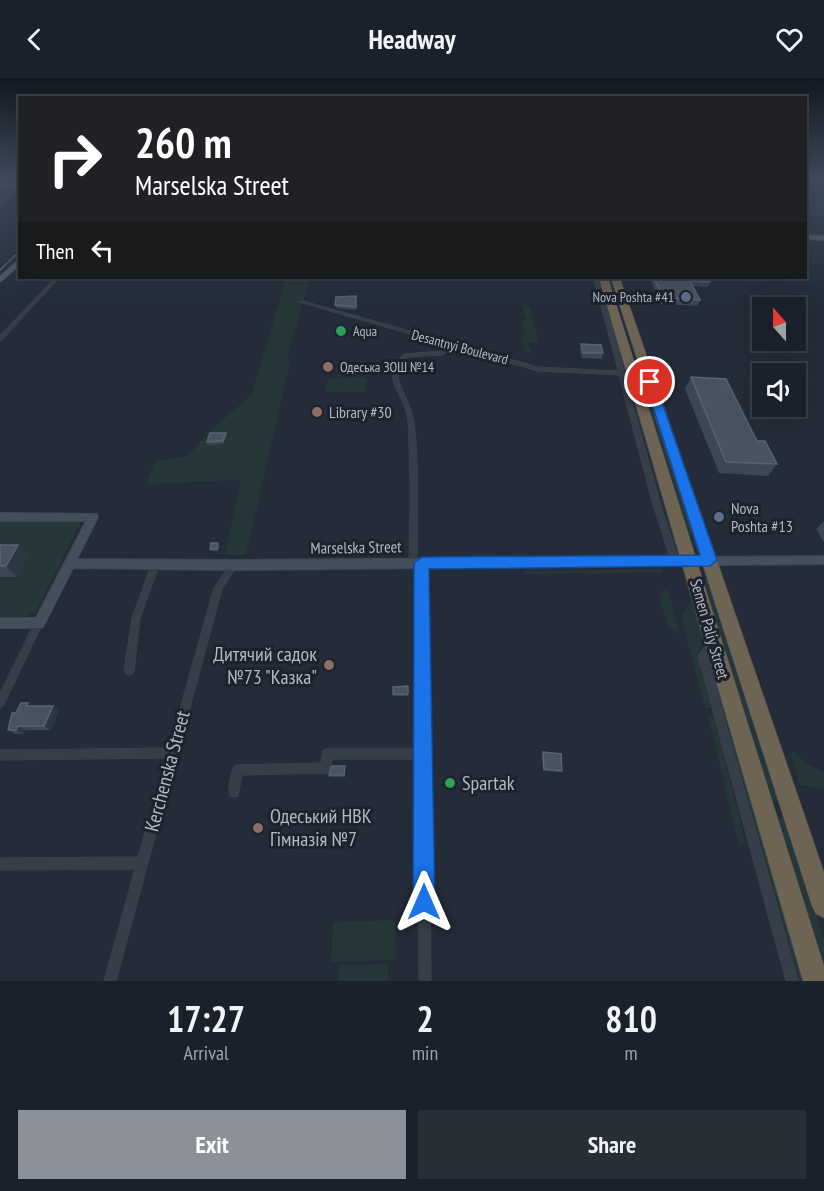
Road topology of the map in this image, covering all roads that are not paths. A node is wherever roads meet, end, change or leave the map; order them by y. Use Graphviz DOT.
graph roads {
  1 [pos="807,237"];
  2 [pos="824,238"];
  3 [pos="18,263"];
  4 [pos="56,279"];
  5 [pos="596,279"];
  6 [pos="0,280"];
  7 [pos="614,288"];
  8 [pos="301,302"];
  9 [pos="0,339"];
  10 [pos="455,347"];
  11 [pos="622,373"];
  12 [pos="0,517"];
  13 [pos="692,560"];
  14 [pos="824,560"];
  15 [pos="69,563"];
  16 [pos="156,563"];
  17 [pos="418,563"];
  18 [pos="234,565"];
  19 [pos="39,623"];
  20 [pos="0,624"];
  21 [pos="713,642"];
  22 [pos="129,671"];
  23 [pos="0,703"];
  24 [pos="172,753"];
  25 [pos="423,754"];
  26 [pos="0,755"];
  27 [pos="234,792"];
  28 [pos="764,807"];
  29 [pos="793,810"];
  30 [pos="143,862"];
  31 [pos="0,864"];
  32 [pos="824,906"];
  33 [pos="110,981"];
  34 [pos="425,981"];
  35 [pos="792,981"];
  36 [pos="816,981"];
  1 -- 2 [label="main road"];
  3 -- 6 [label="main road"];
  4 -- 9 [label="street"];
  5 -- 11 [label="street"];
  7 -- 13 [label="highway, Semen Paliy Street"];
  8 -- 10 [label="street, Desantnyi Boulevard"];
  10 -- 11 [label="street, Desantnyi Boulevard"];
  10 -- 17 [label="street"];
  11 -- 13 [label="street"];
  12 -- 15 [label="street"];
  13 -- 14 [label="street, Marselska Street"];
  13 -- 17 [label="street, Marselska Street"];
  13 -- 21 [label="highway, Semen Paliy Street"];
  13 -- 29 [label="highway, Semen Paliy Street"];
  15 -- 16 [label="street, Marselska Street"];
  15 -- 19 [label="street"];
  16 -- 18 [label="street, Marselska Street"];
  16 -- 22 [label="street"];
  17 -- 18 [label="street, Marselska Street"];
  17 -- 25 [label="street"];
  18 -- 24 [label="street, Kerchenska Street"];
  19 -- 20 [label="street"];
  19 -- 23 [label="street"];
  21 -- 28 [label="highway, Semen Paliy Street"];
  21 -- 35 [label="street"];
  24 -- 26 [label="street"];
  24 -- 30 [label="street, Kerchenska Street"];
  25 -- 27 [label="street"];
  25 -- 34 [label="street"];
  28 -- 29 [label="highway"];
  28 -- 36 [label="highway, Semen Paliy Street"];
  29 -- 32 [label="highway, Semen Paliy Street"];
  30 -- 31 [label="street"];
  30 -- 33 [label="street, Kerchenska Street"];
}
